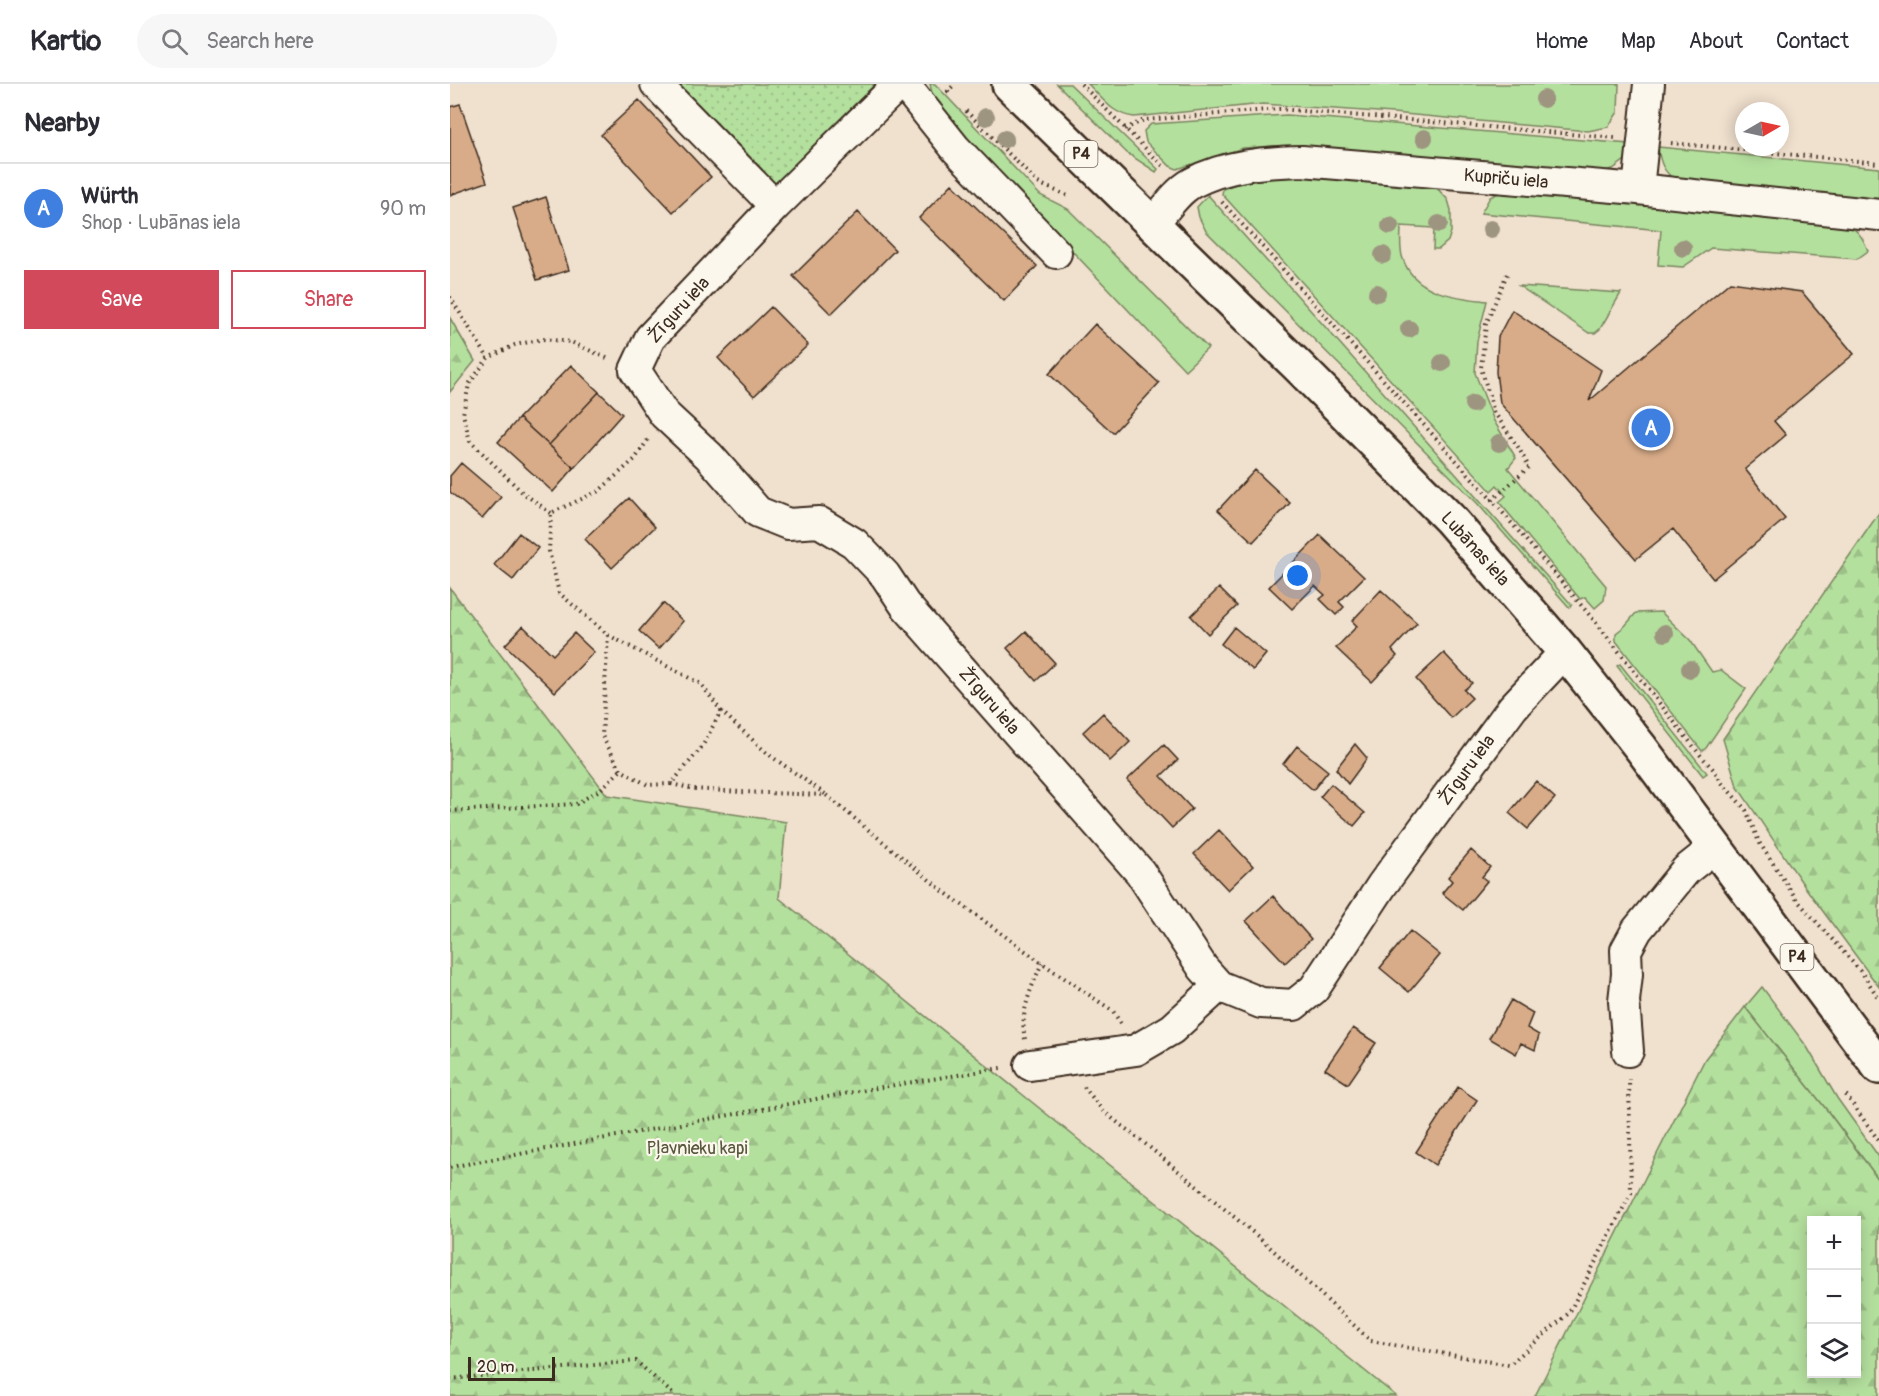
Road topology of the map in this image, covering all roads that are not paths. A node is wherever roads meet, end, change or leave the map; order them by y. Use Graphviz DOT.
graph roads {
  1 [pos="656,84"];
  2 [pos="902,84"];
  3 [pos="1009,84"];
  4 [pos="1648,84"];
  5 [pos="1638,189"];
  6 [pos="776,206"];
  7 [pos="1879,214"];
  8 [pos="1153,224"];
  9 [pos="1056,253"];
  10 [pos="1565,652"];
  11 [pos="1715,847"];
  12 [pos="1219,986"];
  13 [pos="1628,1051"];
  14 [pos="1030,1065"];
  15 [pos="1879,1067"];
  1 -- 6 [label="street"];
  2 -- 6 [label="street, Žīguru iela"];
  2 -- 9 [label="street"];
  3 -- 8 [label="main road, Lubānas iela / P4"];
  4 -- 5 [label="street"];
  5 -- 7 [label="street, Kupriču iela"];
  5 -- 8 [label="street, Kupriču iela"];
  6 -- 12 [label="street, Žīguru iela"];
  8 -- 10 [label="main road, Lubānas iela / P4"];
  10 -- 11 [label="main road, Lubānas iela / P4"];
  10 -- 12 [label="street, Žīguru iela"];
  11 -- 13 [label="street"];
  11 -- 15 [label="main road, Lubānas iela / P4"];
  12 -- 14 [label="street"];
}
